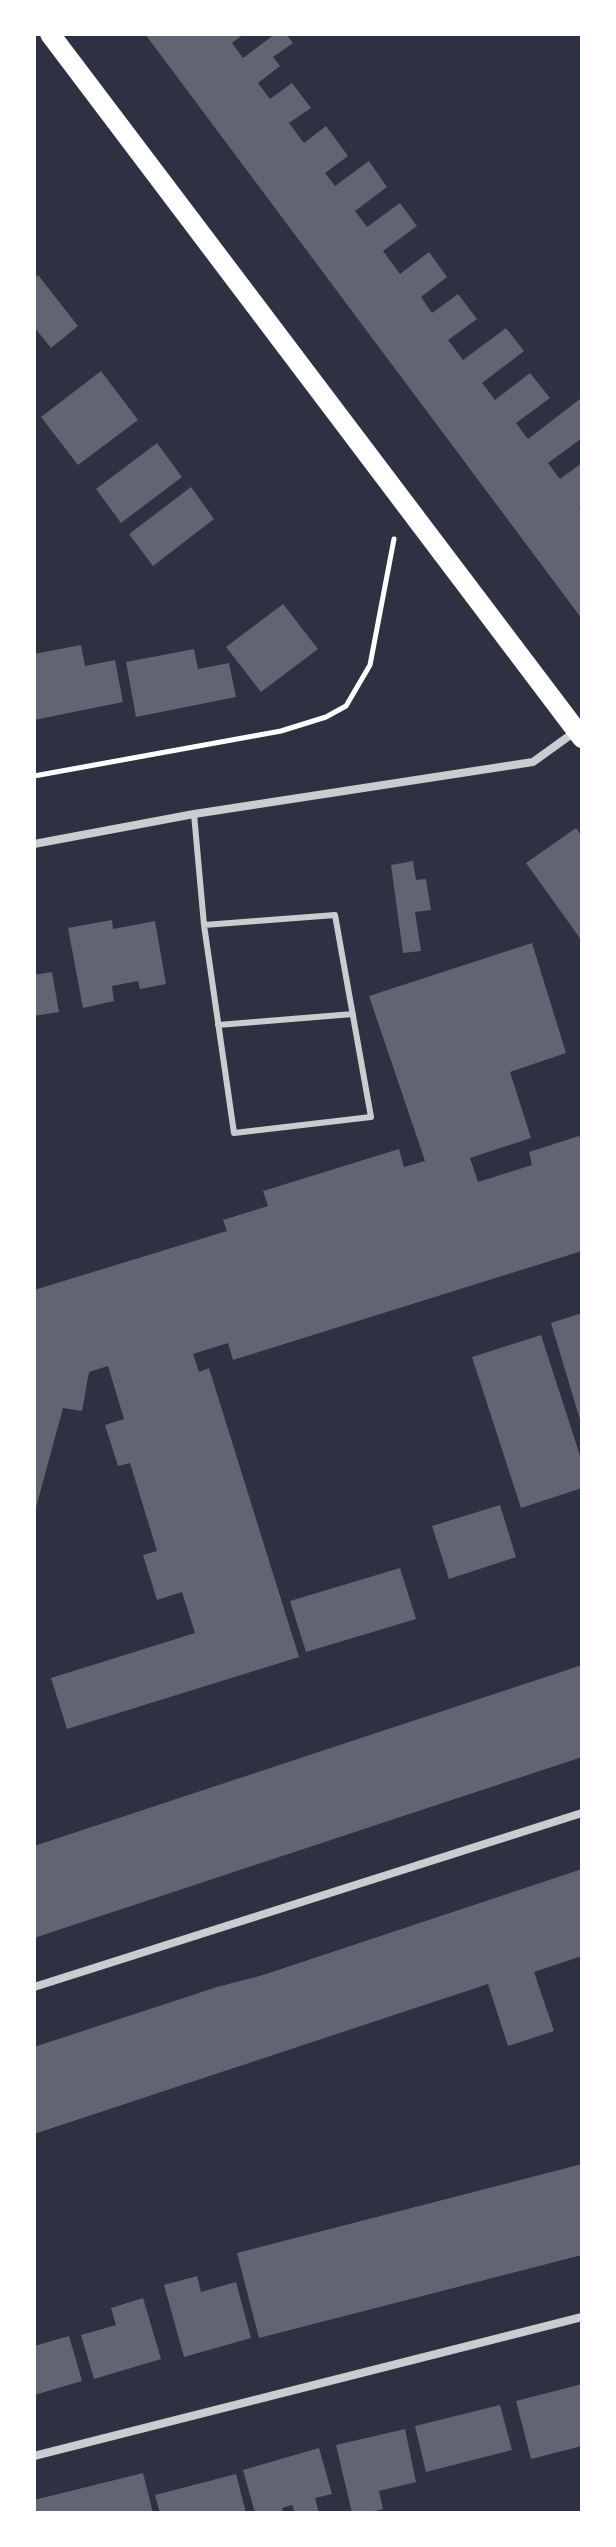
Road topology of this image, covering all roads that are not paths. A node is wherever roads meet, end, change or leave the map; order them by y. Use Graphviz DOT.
graph roads {
  1 [pos="50,34"];
  2 [pos="579,734"];
  3 [pos="194,814"];
  4 [pos="34,844"];
  5 [pos="204,925"];
  6 [pos="353,1014"];
  7 [pos="218,1025"];
  8 [pos="582,1813"];
  9 [pos="34,1987"];
  10 [pos="582,2317"];
  11 [pos="34,2456"];
  1 -- 2 [label="main road"];
  2 -- 3 [label="street"];
  3 -- 4 [label="street"];
  3 -- 5 [label="lane"];
  5 -- 6 [label="lane"];
  5 -- 7 [label="lane"];
  6 -- 7 [label="lane"];
  6 -- 7 [label="lane"];
  8 -- 9 [label="street"];
  10 -- 11 [label="street"];
}
